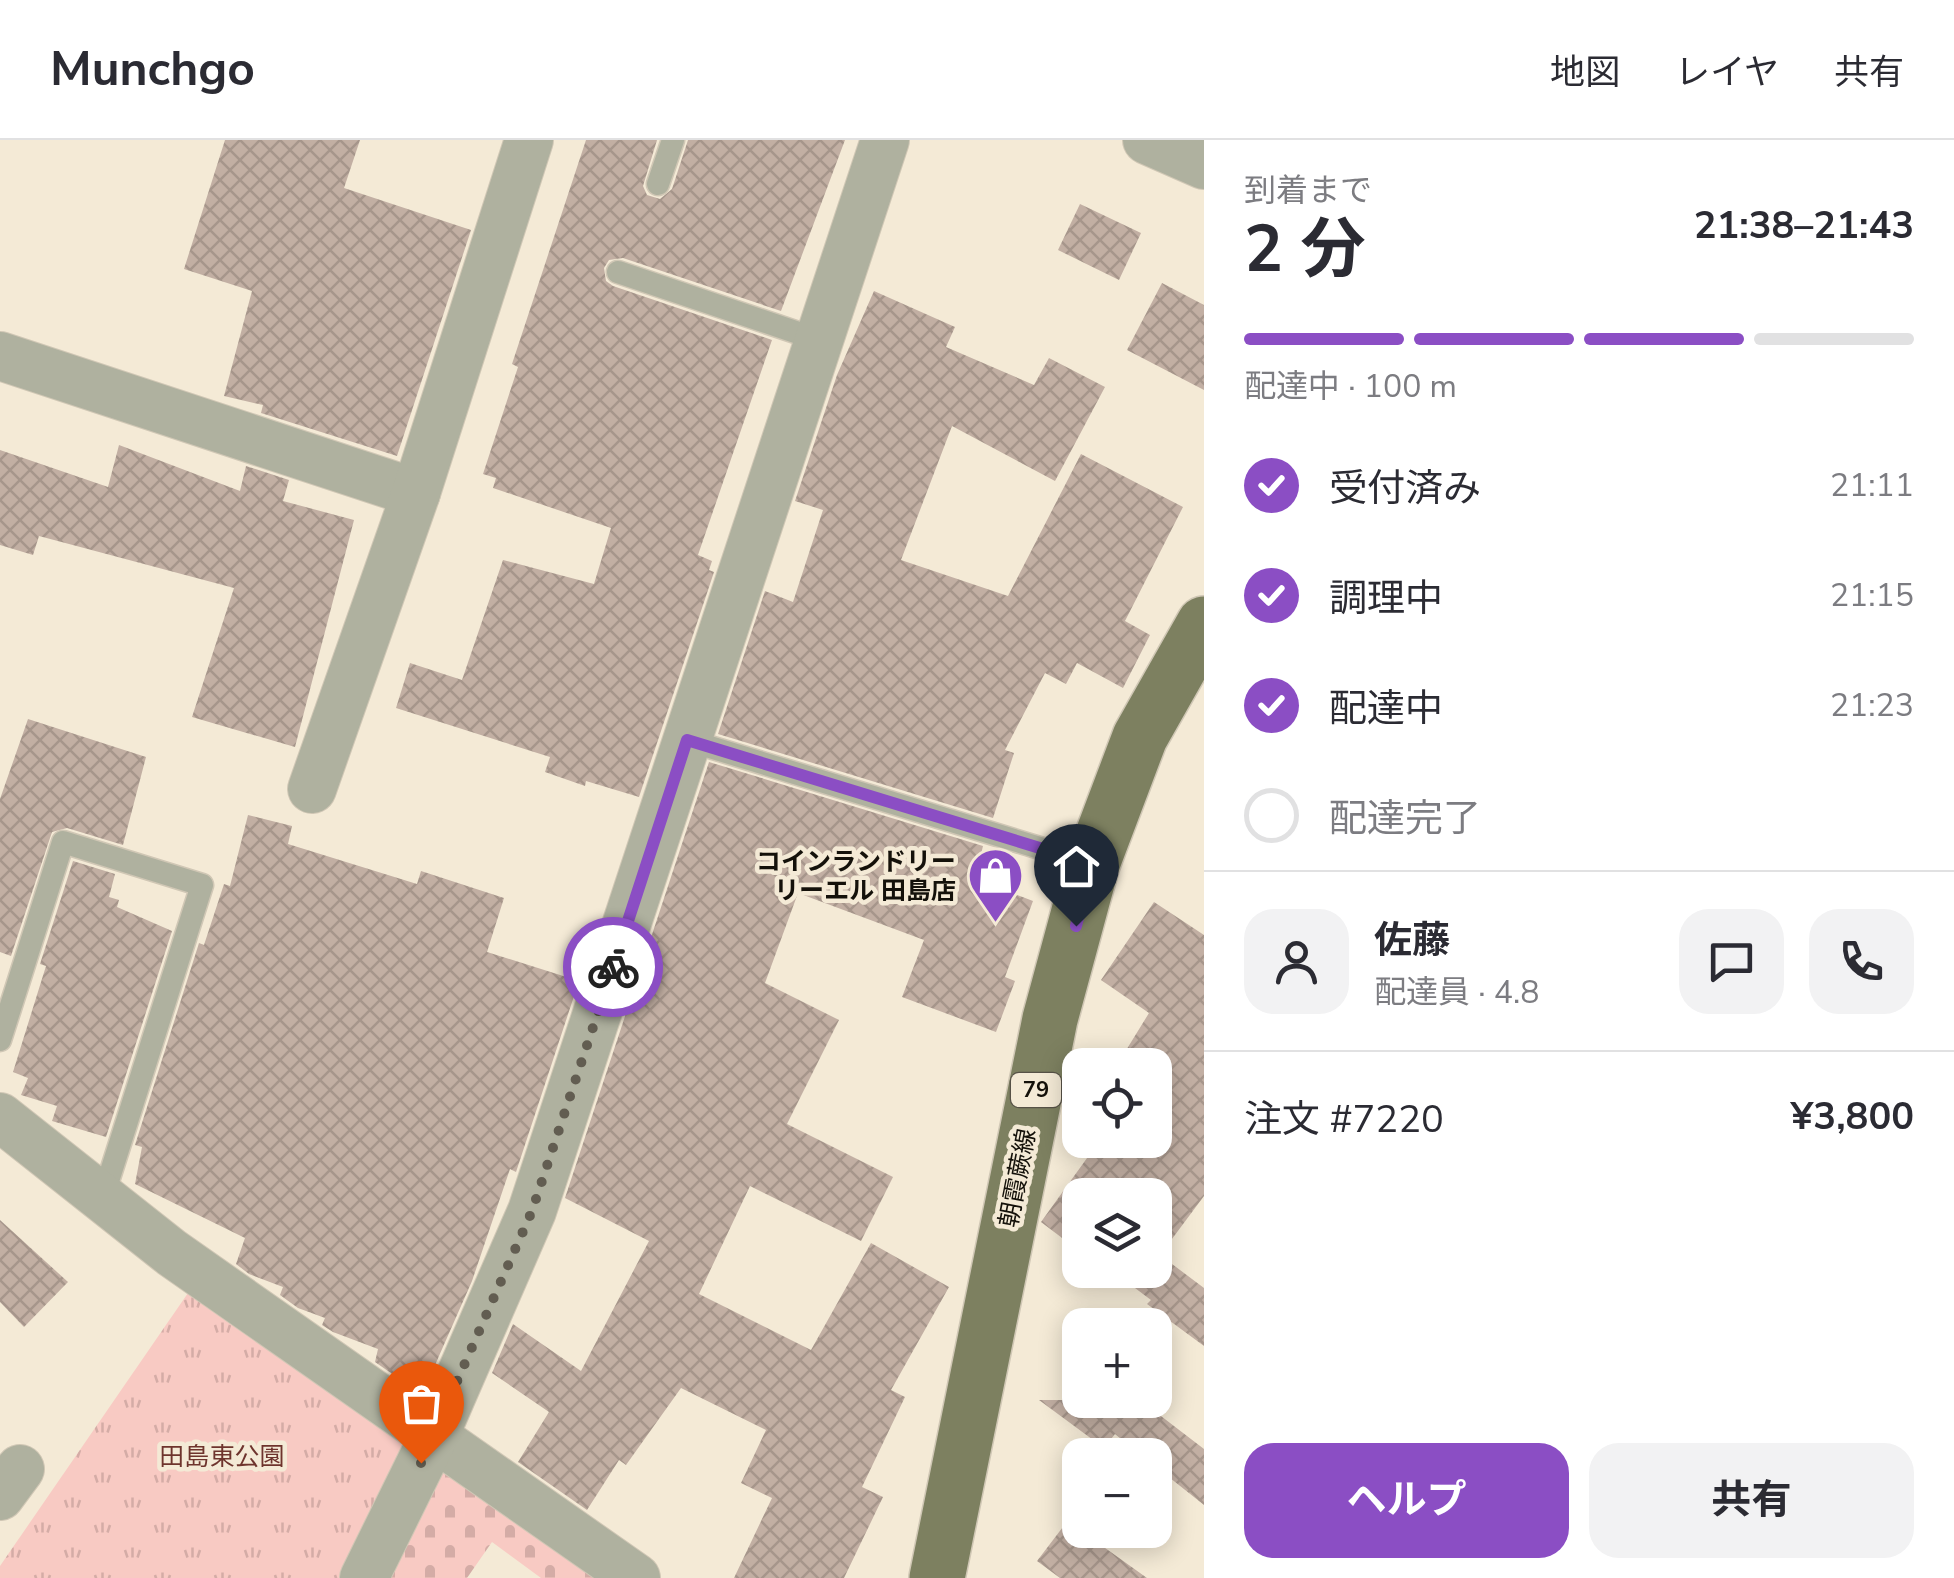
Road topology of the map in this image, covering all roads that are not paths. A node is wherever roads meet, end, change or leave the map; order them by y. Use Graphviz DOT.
graph roads {
  1 [pos="529,140"];
  2 [pos="673,140"];
  3 [pos="885,140"];
  4 [pos="1147,140"];
  5 [pos="1204,165"];
  6 [pos="658,184"];
  7 [pos="618,272"];
  8 [pos="819,340"];
  9 [pos="0,356"];
  10 [pos="416,493"];
  11 [pos="1204,624"];
  12 [pos="687,740"];
  13 [pos="312,789"];
  14 [pos="1092,864"];
  15 [pos="0,1040"];
  16 [pos="0,1117"];
  17 [pos="102,1200"];
  18 [pos="435,1434"];
  19 [pos="364,1578"];
  20 [pos="636,1578"];
  21 [pos="936,1578"];
  1 -- 10 [label="street"];
  2 -- 6 [label="lane"];
  3 -- 8 [label="street"];
  4 -- 5 [label="street"];
  7 -- 8 [label="lane"];
  8 -- 12 [label="street"];
  9 -- 10 [label="street"];
  10 -- 13 [label="street"];
  11 -- 14 [label="main road, 朝霞蕨線 / 79"];
  12 -- 14 [label="lane"];
  12 -- 18 [label="street"];
  14 -- 21 [label="main road, 朝霞蕨線 / 79"];
  15 -- 17 [label="lane"];
  16 -- 17 [label="street"];
  17 -- 18 [label="street"];
  18 -- 19 [label="street"];
  18 -- 20 [label="street"];
}
